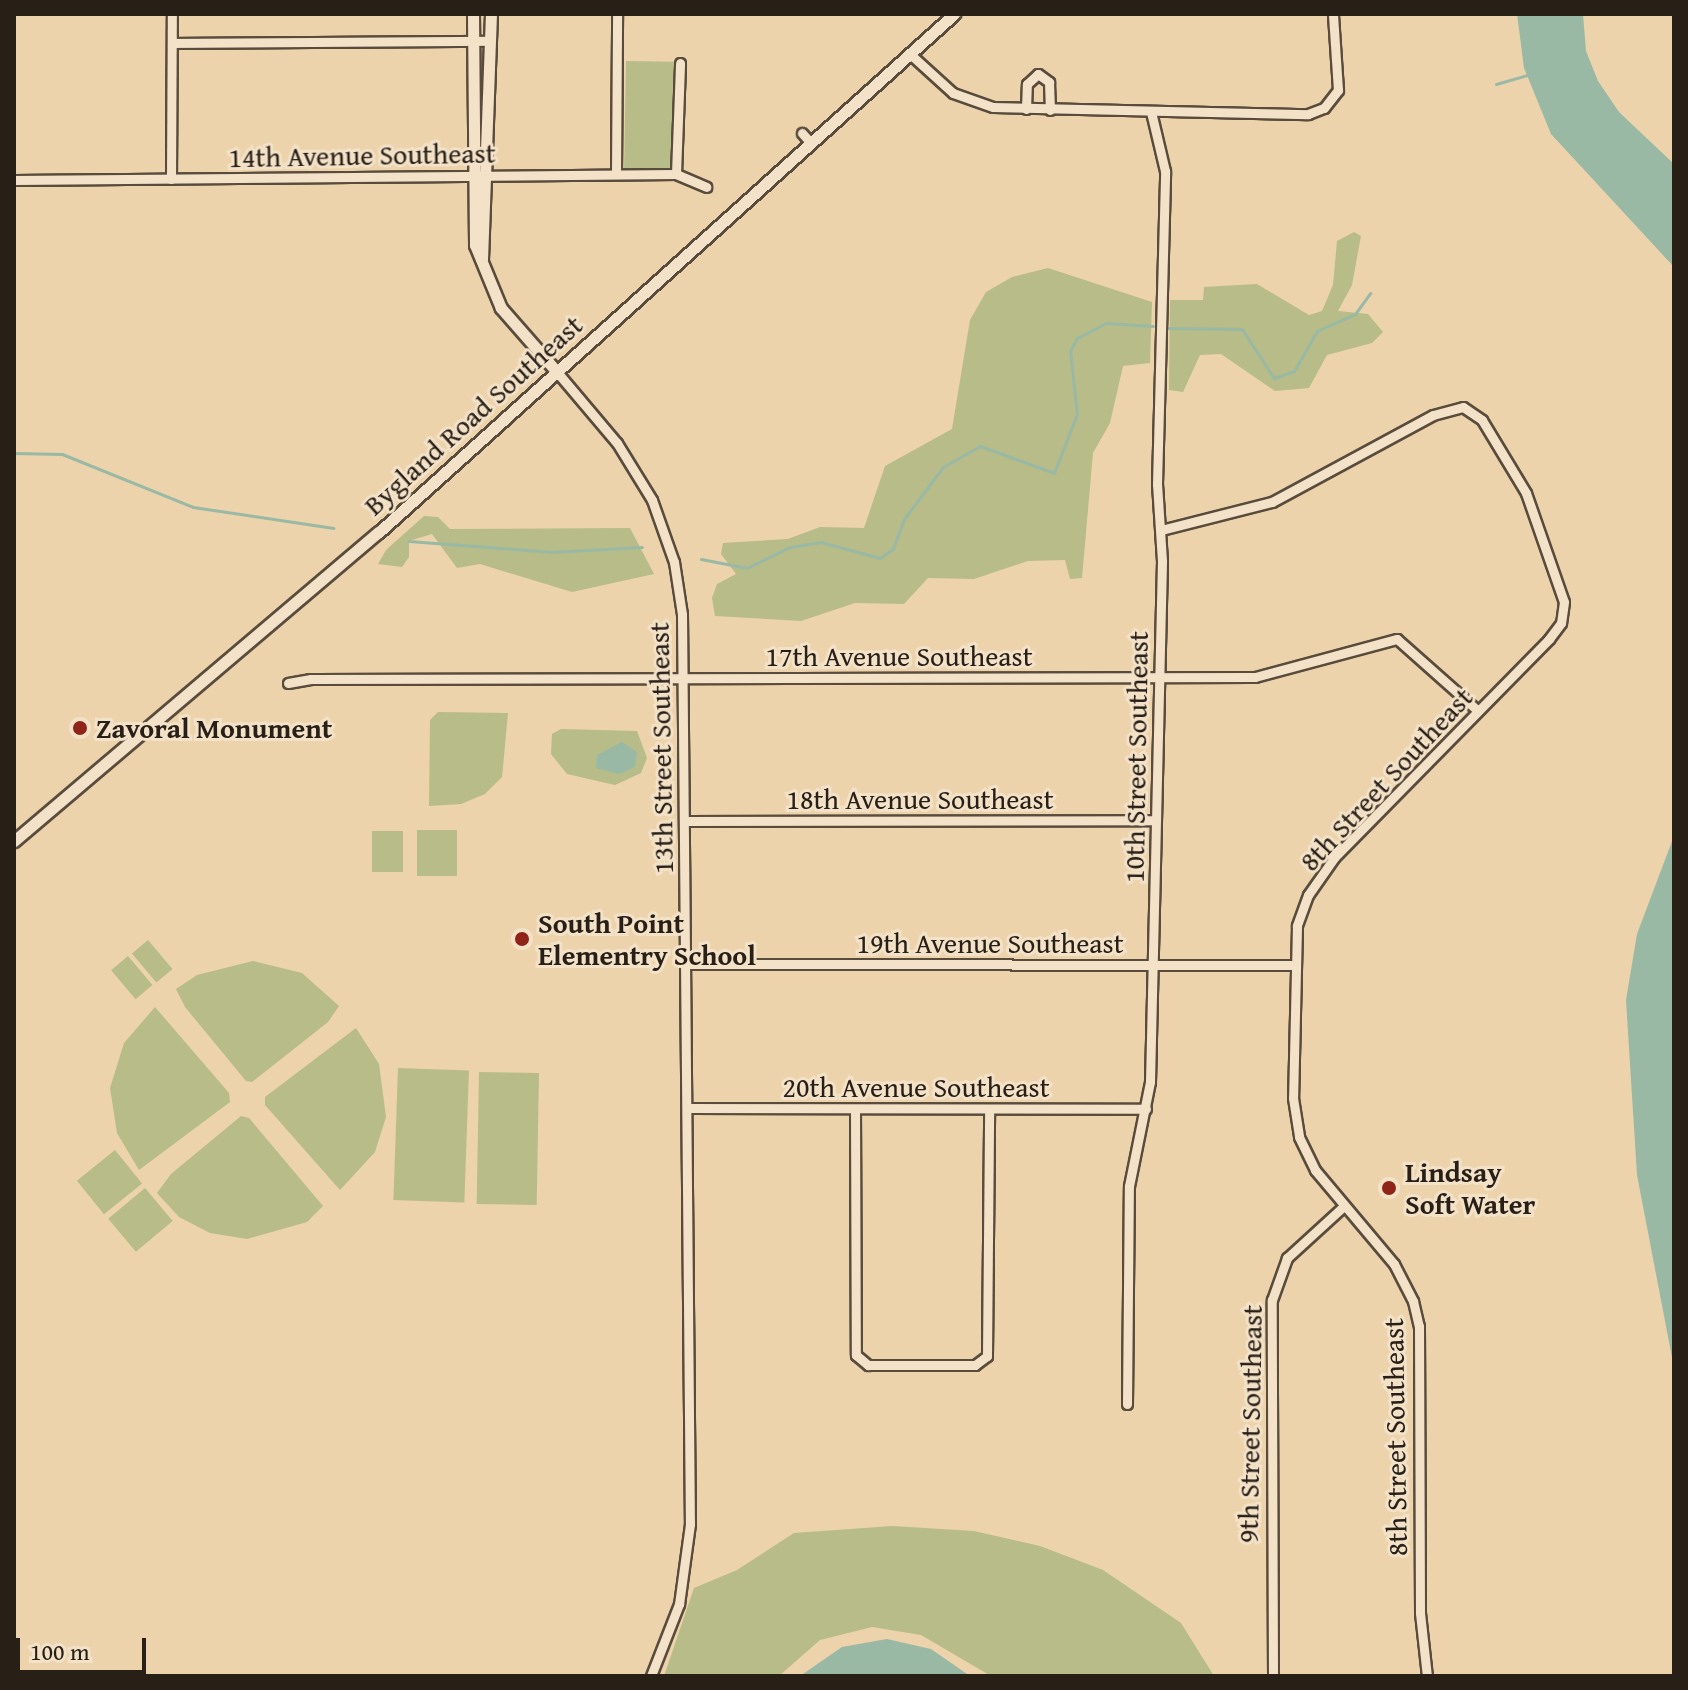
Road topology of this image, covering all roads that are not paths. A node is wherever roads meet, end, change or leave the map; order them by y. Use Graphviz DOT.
graph roads {
  1 [pos="172,14"];
  2 [pos="473,14"];
  3 [pos="491,14"];
  4 [pos="617,14"];
  5 [pos="954,14"];
  6 [pos="1333,14"];
  7 [pos="472,41"];
  8 [pos="490,41"];
  9 [pos="172,43"];
  10 [pos="910,54"];
  11 [pos="680,63"];
  12 [pos="1026,109"];
  13 [pos="1050,110"];
  14 [pos="1151,112"];
  15 [pos="802,133"];
  16 [pos="811,143"];
  17 [pos="616,174"];
  18 [pos="676,174"];
  19 [pos="471,175"];
  20 [pos="488,176"];
  21 [pos="171,179"];
  22 [pos="14,180"];
  23 [pos="706,187"];
  24 [pos="484,275"];
  25 [pos="557,372"];
  26 [pos="1161,530"];
  27 [pos="1159,677"];
  28 [pos="682,679"];
  29 [pos="288,683"];
  30 [pos="1478,711"];
  31 [pos="1156,820"];
  32 [pos="684,821"];
  33 [pos="14,841"];
  34 [pos="685,964"];
  35 [pos="1153,965"];
  36 [pos="1294,965"];
  37 [pos="687,1108"];
  38 [pos="855,1109"];
  39 [pos="1146,1109"];
  40 [pos="989,1110"];
  41 [pos="1344,1206"];
  42 [pos="1127,1404"];
  43 [pos="1272,1674"];
  44 [pos="651,1676"];
  45 [pos="1427,1676"];
  1 -- 9 [label="street"];
  2 -- 7 [label="street"];
  3 -- 8 [label="street"];
  4 -- 17 [label="street"];
  5 -- 10 [label="street, Bygland Road Southeast"];
  6 -- 14 [label="street"];
  7 -- 8 [label="street"];
  7 -- 9 [label="street"];
  7 -- 19 [label="street"];
  8 -- 20 [label="street"];
  9 -- 21 [label="street"];
  10 -- 12 [label="street"];
  10 -- 16 [label="street, Bygland Road Southeast"];
  11 -- 18 [label="street"];
  12 -- 13 [label="street"];
  12 -- 13 [label="street"];
  13 -- 14 [label="street"];
  14 -- 26 [label="street, 10th Street Southeast"];
  15 -- 16 [label="street"];
  16 -- 25 [label="street, Bygland Road Southeast"];
  17 -- 18 [label="street, 14th Avenue Southeast"];
  17 -- 20 [label="street, 14th Avenue Southeast"];
  18 -- 23 [label="street, 14th Avenue Southeast"];
  19 -- 20 [label="street, 14th Avenue Southeast"];
  19 -- 21 [label="street, 14th Avenue Southeast"];
  19 -- 24 [label="street"];
  20 -- 24 [label="street"];
  21 -- 22 [label="street, 14th Avenue Southeast"];
  24 -- 25 [label="street"];
  25 -- 28 [label="street, 13th Street Southeast"];
  25 -- 33 [label="street, Bygland Road Southeast"];
  26 -- 27 [label="street, 10th Street Southeast"];
  26 -- 30 [label="street, 8th Street Southeast"];
  27 -- 28 [label="street, 17th Avenue Southeast"];
  27 -- 30 [label="street, 17th Avenue Southeast"];
  27 -- 31 [label="street, 10th Street Southeast"];
  28 -- 29 [label="street, 17th Avenue Southeast"];
  28 -- 32 [label="street, 13th Street Southeast"];
  30 -- 36 [label="street, 8th Street Southeast"];
  31 -- 32 [label="street, 18th Avenue Southeast"];
  31 -- 35 [label="street, 10th Street Southeast"];
  32 -- 34 [label="street, 13th Street Southeast"];
  34 -- 35 [label="street, 19th Avenue Southeast"];
  34 -- 37 [label="street, 13th Street Southeast"];
  35 -- 36 [label="street, 19th Avenue Southeast"];
  35 -- 39 [label="street, 10th Street Southeast"];
  36 -- 41 [label="street, 8th Street Southeast"];
  37 -- 38 [label="street, 20th Avenue Southeast"];
  37 -- 44 [label="street, 13th Street Southeast"];
  38 -- 40 [label="street, 20th Avenue Southeast"];
  38 -- 40 [label="street"];
  39 -- 40 [label="street, 20th Avenue Southeast"];
  39 -- 42 [label="street, 10th Street Southeast"];
  41 -- 43 [label="street, 9th Street Southeast"];
  41 -- 45 [label="street, 8th Street Southeast"];
}
